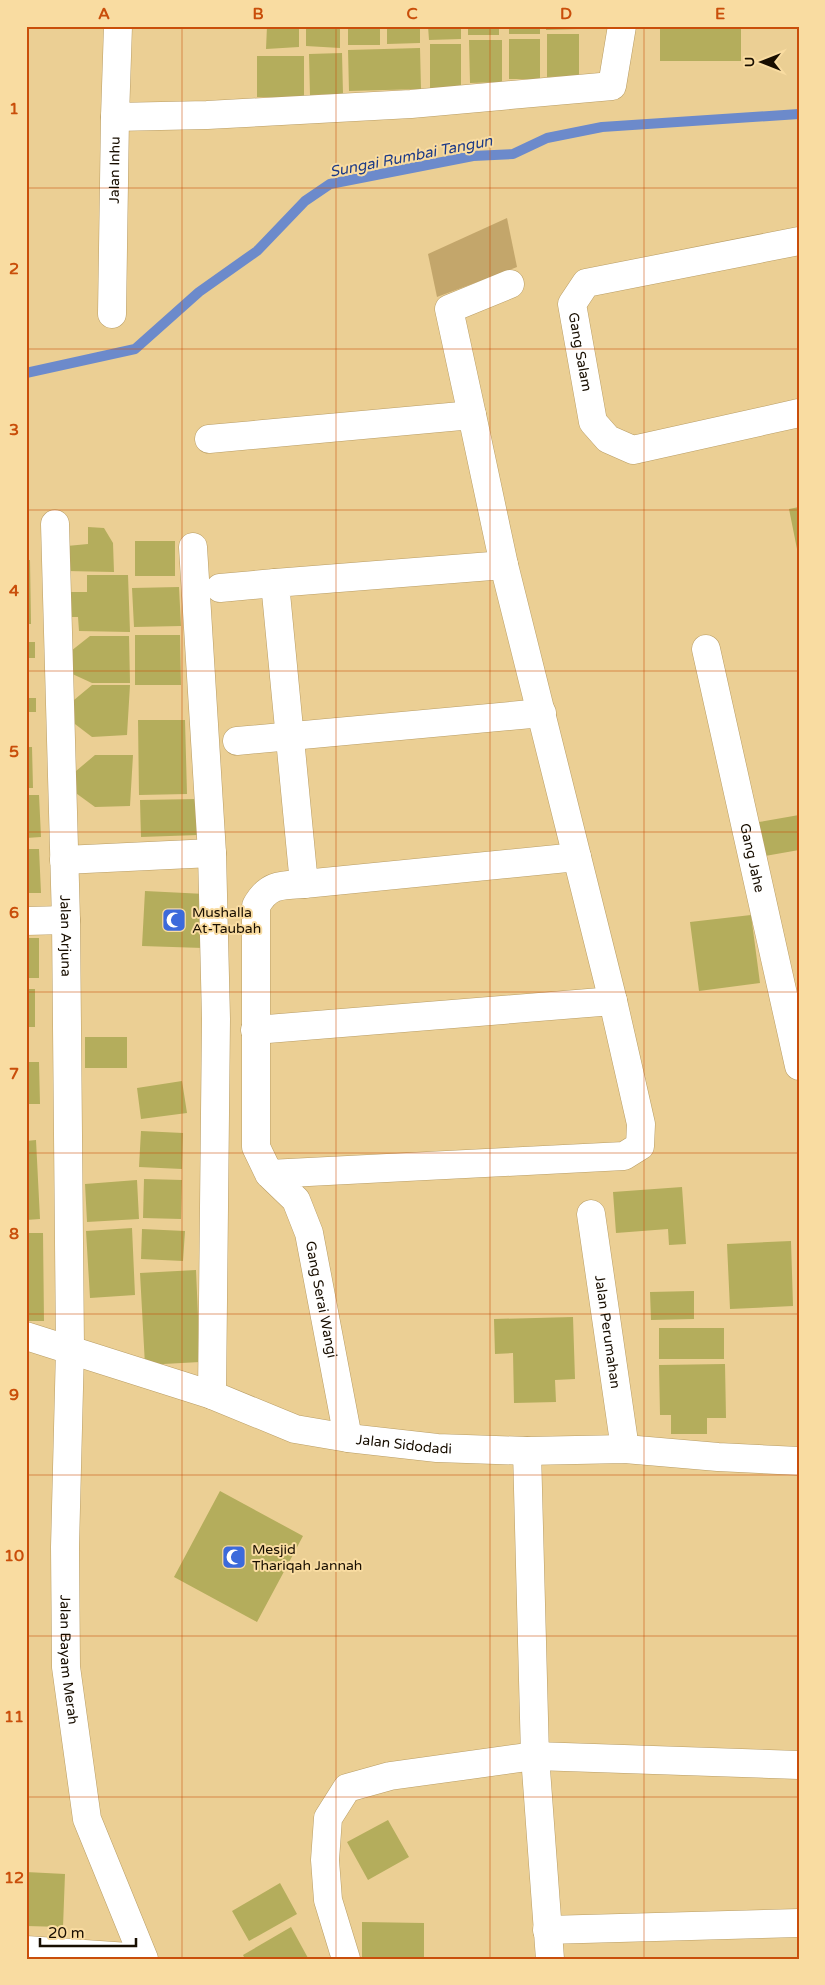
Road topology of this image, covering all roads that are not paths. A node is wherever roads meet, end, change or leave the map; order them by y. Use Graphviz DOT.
graph roads {
  1 [pos="118,26"];
  2 [pos="622,26"];
  3 [pos="115,117"];
  4 [pos="799,241"];
  5 [pos="510,284"];
  6 [pos="112,314"];
  7 [pos="799,413"];
  8 [pos="472,415"];
  9 [pos="210,439"];
  10 [pos="55,524"];
  11 [pos="193,547"];
  12 [pos="504,565"];
  13 [pos="276,583"];
  14 [pos="220,588"];
  15 [pos="706,649"];
  16 [pos="542,712"];
  17 [pos="291,736"];
  18 [pos="237,741"];
  19 [pos="212,853"];
  20 [pos="577,857"];
  21 [pos="64,860"];
  22 [pos="304,884"];
  23 [pos="66,920"];
  24 [pos="26,921"];
  25 [pos="613,1001"];
  26 [pos="255,1030"];
  27 [pos="799,1066"];
  28 [pos="268,1174"];
  29 [pos="590,1214"];
  30 [pos="26,1336"];
  31 [pos="70,1349"];
  32 [pos="212,1395"];
  33 [pos="348,1438"];
  34 [pos="625,1449"];
  35 [pos="527,1451"];
  36 [pos="799,1461"];
  37 [pos="535,1756"];
  38 [pos="799,1765"];
  39 [pos="799,1923"];
  40 [pos="548,1930"];
  41 [pos="26,1950"];
  42 [pos="144,1959"];
  43 [pos="346,1959"];
  44 [pos="550,1959"];
  1 -- 3 [label="street, Jalan Inhu"];
  2 -- 3 [label="street"];
  3 -- 6 [label="street, Jalan Inhu"];
  4 -- 7 [label="street, Gang Salam"];
  5 -- 8 [label="street"];
  8 -- 9 [label="street"];
  8 -- 12 [label="street"];
  10 -- 21 [label="street, Jalan Arjuna"];
  11 -- 19 [label="street"];
  12 -- 13 [label="street"];
  12 -- 16 [label="street"];
  13 -- 14 [label="street"];
  13 -- 17 [label="street"];
  15 -- 27 [label="street, Gang Jahe"];
  16 -- 17 [label="street"];
  16 -- 20 [label="street"];
  17 -- 18 [label="street"];
  17 -- 22 [label="street"];
  19 -- 21 [label="street"];
  19 -- 32 [label="street"];
  20 -- 22 [label="street"];
  20 -- 25 [label="street"];
  21 -- 23 [label="street, Jalan Arjuna"];
  22 -- 26 [label="street"];
  23 -- 24 [label="street"];
  23 -- 31 [label="street, Jalan Arjuna"];
  25 -- 26 [label="street"];
  25 -- 28 [label="street"];
  26 -- 28 [label="street"];
  28 -- 33 [label="street, Gang Serai Wangi"];
  29 -- 34 [label="street, Jalan Perumahan"];
  30 -- 31 [label="street, Jalan Sidodadi"];
  31 -- 32 [label="street, Jalan Sidodadi"];
  31 -- 42 [label="street, Jalan Bayam Merah"];
  32 -- 33 [label="street, Jalan Sidodadi"];
  33 -- 35 [label="street, Jalan Sidodadi"];
  34 -- 35 [label="street, Jalan Sidodadi"];
  34 -- 36 [label="street, Jalan Sidodadi"];
  35 -- 37 [label="street"];
  37 -- 38 [label="street"];
  37 -- 40 [label="street"];
  37 -- 43 [label="street"];
  39 -- 40 [label="street"];
  40 -- 44 [label="street"];
  41 -- 42 [label="street"];
}
